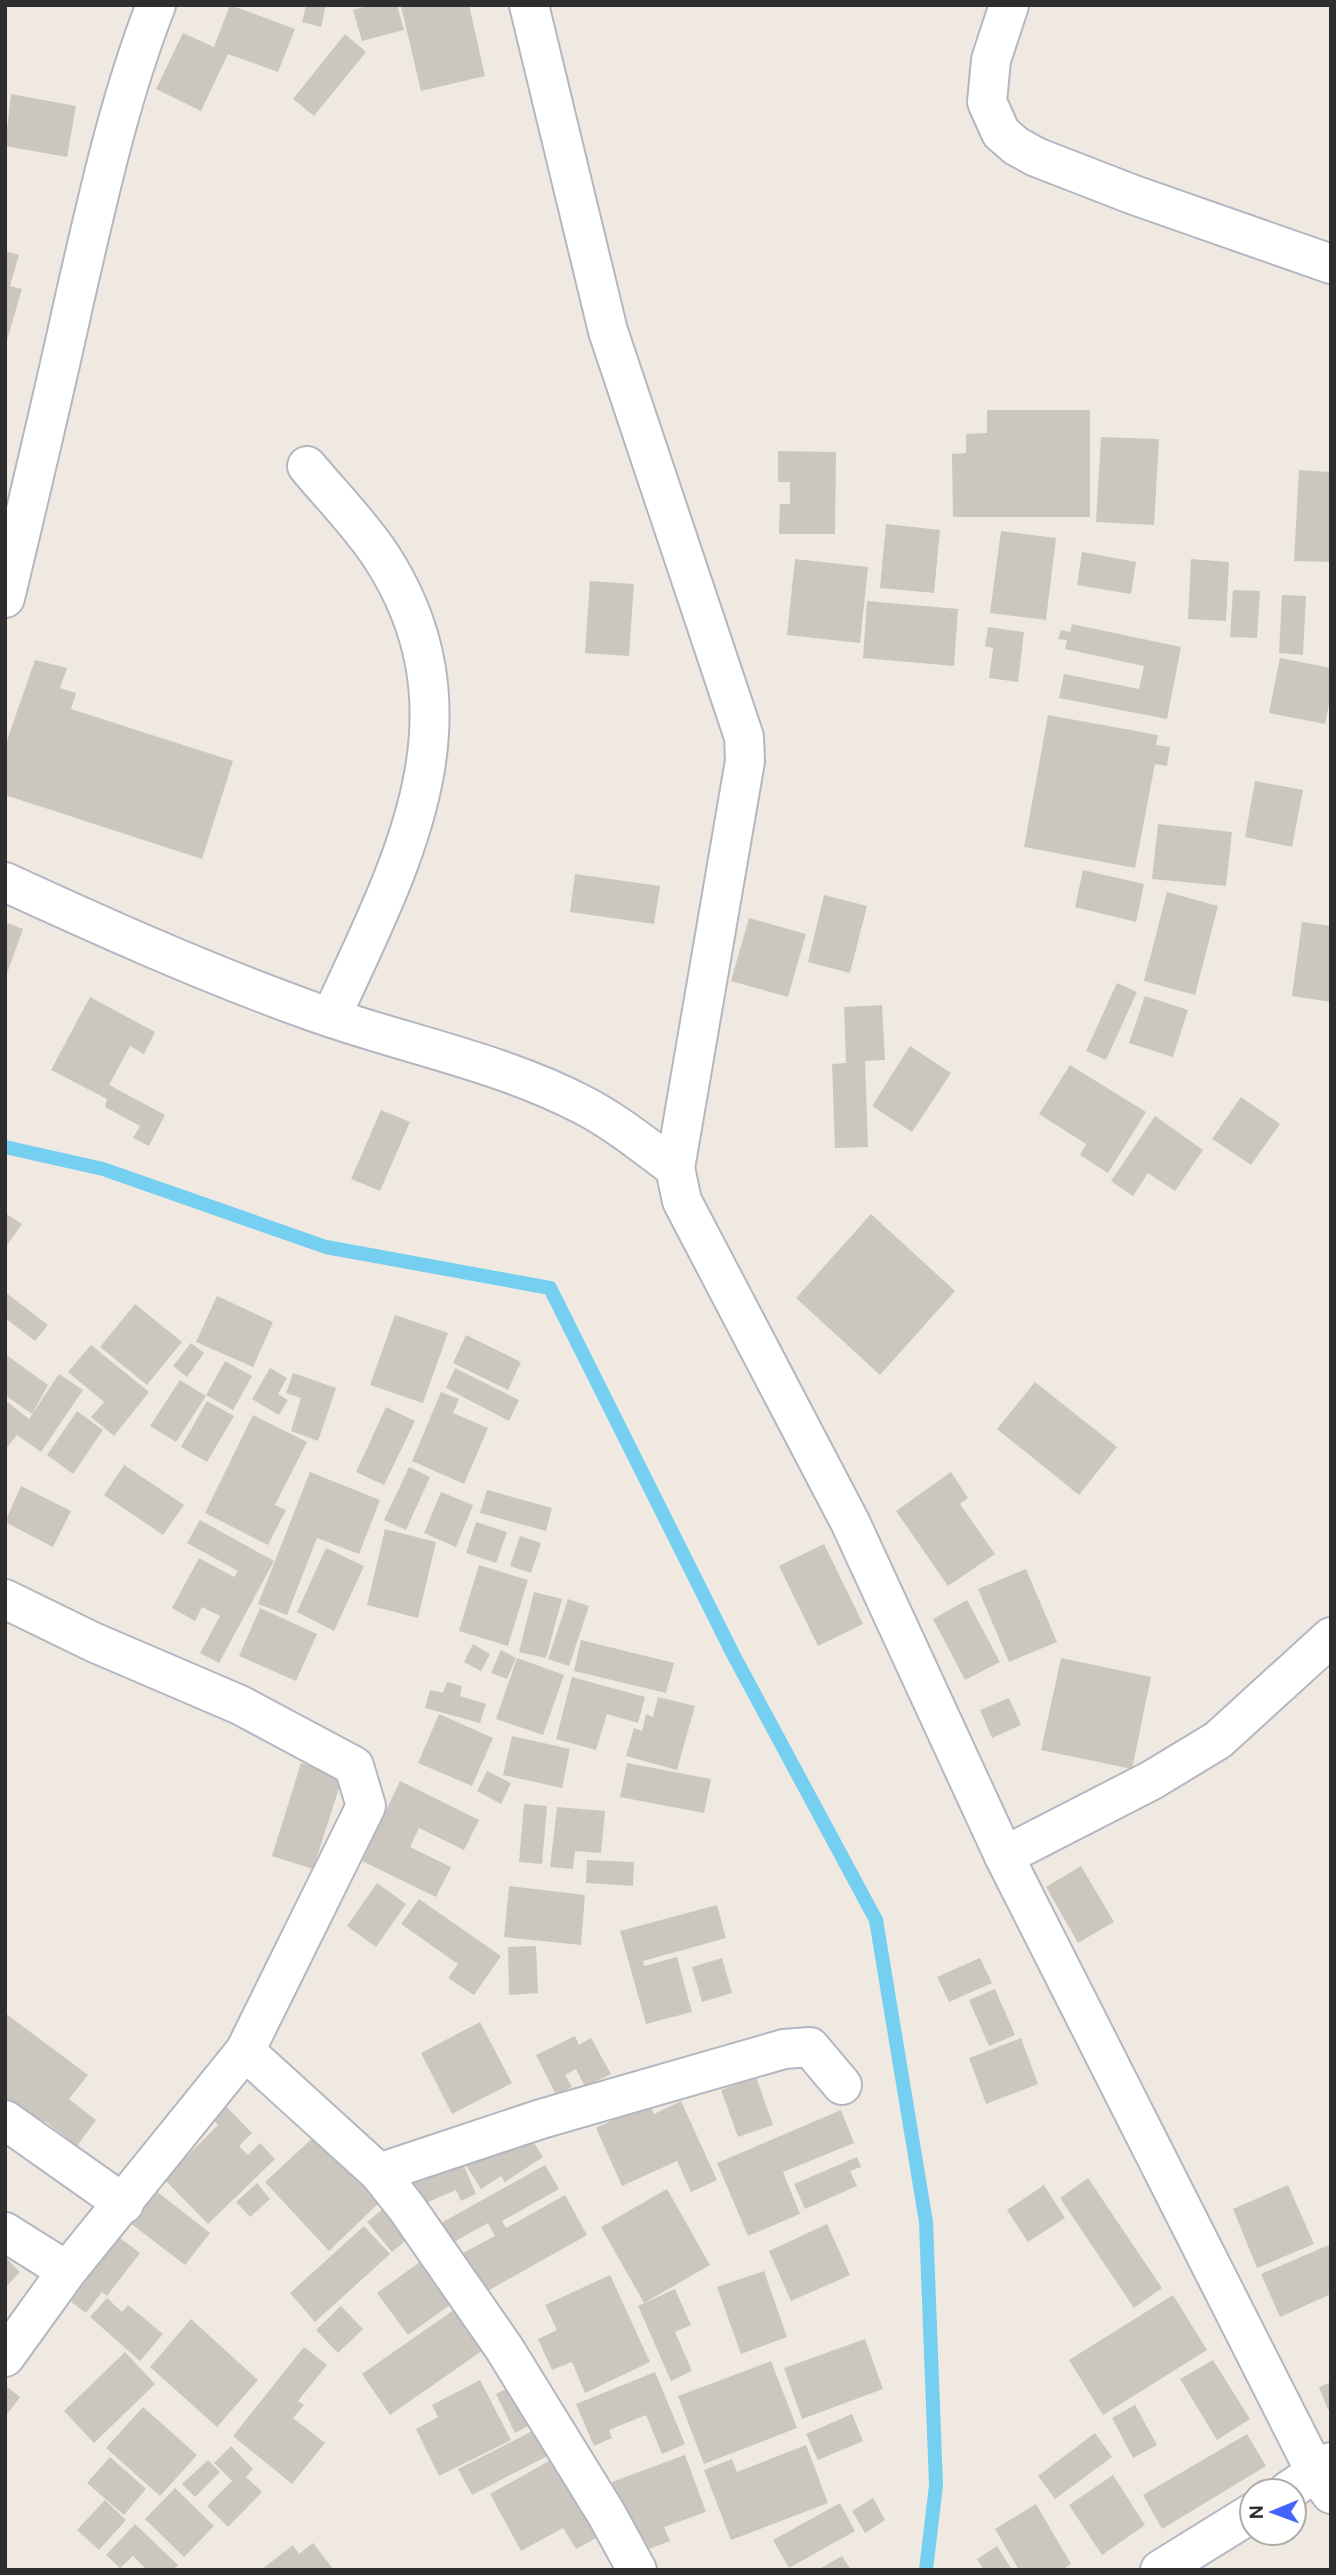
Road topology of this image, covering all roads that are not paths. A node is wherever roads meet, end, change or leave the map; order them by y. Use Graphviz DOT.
graph roads {
  1 [pos="529,5"];
  2 [pos="1009,5"];
  3 [pos="149,8"];
  4 [pos="1331,264"];
  5 [pos="307,466"];
  6 [pos="5,598"];
  7 [pos="5,882"];
  8 [pos="331,1017"];
  9 [pos="675,1168"];
  10 [pos="5,1599"];
  11 [pos="1330,1638"];
  12 [pos="1004,1856"];
  13 [pos="245,2050"];
  14 [pos="842,2085"];
  15 [pos="5,2120"];
  16 [pos="379,2173"];
  17 [pos="124,2204"];
  18 [pos="5,2232"];
  19 [pos="67,2271"];
  20 [pos="5,2357"];
  21 [pos="1316,2480"];
  22 [pos="1238,2522"];
  23 [pos="637,2570"];
  24 [pos="1160,2570"];
  1 -- 9 [label="street"];
  2 -- 4 [label="street"];
  3 -- 6 [label="street"];
  5 -- 8 [label="street"];
  7 -- 8 [label="street"];
  8 -- 9 [label="street"];
  9 -- 12 [label="street"];
  10 -- 13 [label="street"];
  11 -- 12 [label="street"];
  12 -- 21 [label="street"];
  13 -- 16 [label="street"];
  13 -- 17 [label="street"];
  14 -- 16 [label="street"];
  15 -- 17 [label="street"];
  16 -- 23 [label="street"];
  17 -- 19 [label="street"];
  18 -- 19 [label="street"];
  19 -- 20 [label="street"];
  22 -- 24 [label="street"];
}
